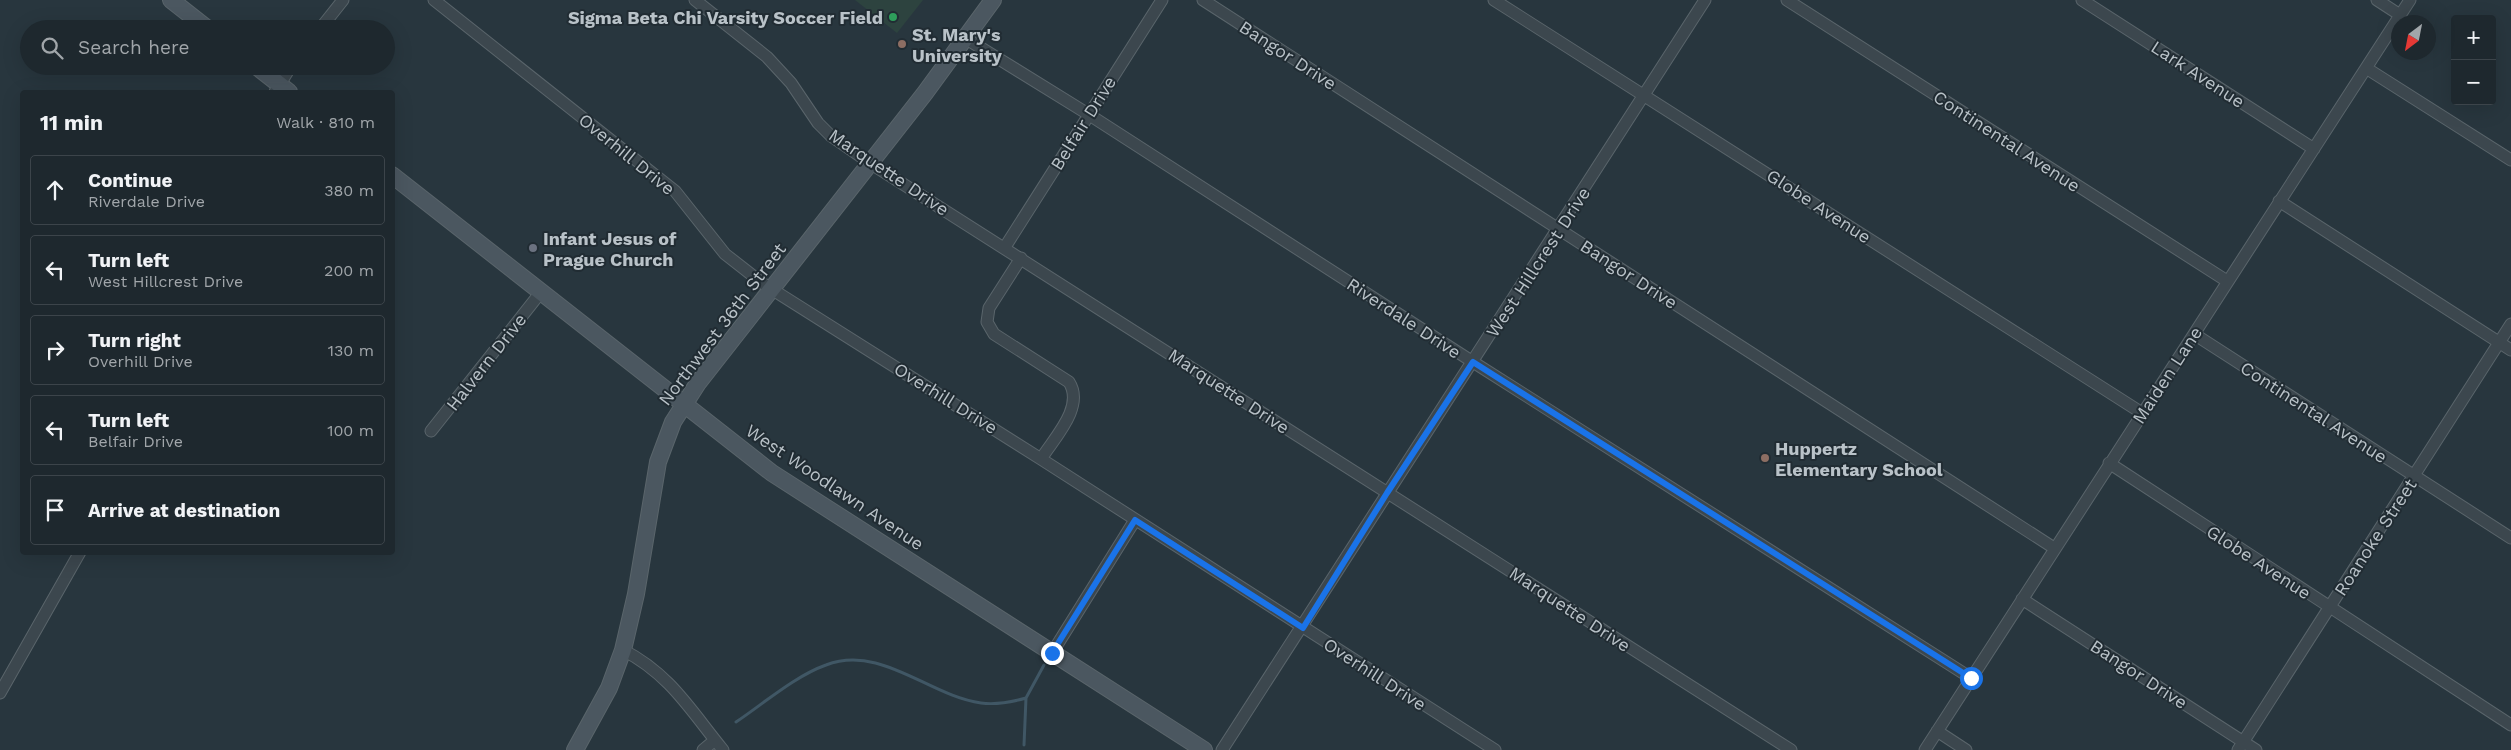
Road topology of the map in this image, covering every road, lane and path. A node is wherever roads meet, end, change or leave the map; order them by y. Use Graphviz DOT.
graph roads {
  1 [pos="171,0"];
  2 [pos="342,0"];
  3 [pos="434,0"];
  4 [pos="695,0"];
  5 [pos="993,0"];
  6 [pos="1162,0"];
  7 [pos="1203,0"];
  8 [pos="1494,0"];
  9 [pos="1705,0"];
  10 [pos="1786,0"];
  11 [pos="2082,0"];
  12 [pos="2377,0"];
  13 [pos="2410,0"];
  14 [pos="2400,15"];
  15 [pos="197,20"];
  16 [pos="327,20"];
  17 [pos="2391,29"];
  18 [pos="965,38"];
  19 [pos="2366,68"];
  20 [pos="265,75"];
  21 [pos="287,75"];
  22 [pos="281,90"];
  23 [pos="1645,95"];
  24 [pos="1088,114"];
  25 [pos="2314,149"];
  26 [pos="2511,160"];
  27 [pos="870,164"];
  28 [pos="395,176"];
  29 [pos="2279,201"];
  30 [pos="1559,229"];
  31 [pos="1005,247"];
  32 [pos="1022,258"];
  33 [pos="2227,281"];
  34 [pos="772,289"];
  35 [pos="541,292"];
  36 [pos="2511,324"];
  37 [pos="2194,334"];
  38 [pos="2499,342"];
  39 [pos="2511,350"];
  40 [pos="1473,362"];
  41 [pos="684,405"];
  42 [pos="2142,414"];
  43 [pos="431,431"];
  44 [pos="1041,458"];
  45 [pos="2109,463"];
  46 [pos="2414,476"];
  47 [pos="1387,493"];
  48 [pos="1135,520"];
  49 [pos="2511,538"];
  50 [pos="2054,548"];
  51 [pos="78,555"];
  52 [pos="2022,599"];
  53 [pos="2329,608"];
  54 [pos="1303,628"];
  55 [pos="623,650"];
  56 [pos="1052,653"];
  57 [pos="1971,678"];
  58 [pos="0,693"];
  59 [pos="2511,725"];
  60 [pos="1936,731"];
  61 [pos="715,740"];
  62 [pos="2241,746"];
  63 [pos="575,750"];
  64 [pos="703,750"];
  65 [pos="723,750"];
  66 [pos="1204,750"];
  67 [pos="1222,750"];
  68 [pos="1495,750"];
  69 [pos="1790,750"];
  70 [pos="1925,750"];
  71 [pos="1966,750"];
  72 [pos="2256,750"];
  1 -- 15 [label="street"];
  2 -- 16 [label="street"];
  3 -- 34 [label="street, Overhill Drive"];
  4 -- 27 [label="street, Marquette Drive"];
  5 -- 18 [label="street, Northwest 36th Street"];
  6 -- 24 [label="street, Belfair Drive"];
  7 -- 30 [label="street, Bangor Drive"];
  8 -- 23 [label="street, Globe Avenue"];
  9 -- 23 [label="street, West Hillcrest Drive"];
  10 -- 33 [label="street, Continental Avenue"];
  11 -- 25 [label="street, Lark Avenue"];
  12 -- 14 [label="street"];
  13 -- 14 [label="street, Maiden Lane"];
  17 -- 19 [label="street, Maiden Lane"];
  18 -- 24 [label="street, Riverdale Drive"];
  18 -- 27 [label="street, Northwest 36th Street"];
  19 -- 25 [label="street, Maiden Lane"];
  19 -- 26 [label="street"];
  20 -- 22 [label="street"];
  21 -- 22 [label="street"];
  23 -- 30 [label="street, West Hillcrest Drive"];
  23 -- 42 [label="street, Globe Avenue"];
  24 -- 31 [label="street, Belfair Drive"];
  24 -- 40 [label="street, Riverdale Drive"];
  25 -- 29 [label="street, Maiden Lane"];
  27 -- 31 [label="street, Marquette Drive"];
  27 -- 34 [label="street, Northwest 36th Street"];
  28 -- 35 [label="street, West Woodlawn Avenue"];
  29 -- 33 [label="street, Maiden Lane"];
  29 -- 38 [label="street"];
  30 -- 40 [label="street, West Hillcrest Drive"];
  30 -- 50 [label="street, Bangor Drive"];
  31 -- 32 [label="street, Marquette Drive"];
  32 -- 44 [label="street"];
  32 -- 47 [label="street, Marquette Drive"];
  33 -- 37 [label="street, Maiden Lane"];
  34 -- 41 [label="street, Northwest 36th Street"];
  34 -- 44 [label="street, Overhill Drive"];
  35 -- 41 [label="street, West Woodlawn Avenue"];
  35 -- 43 [label="street, Halvern Drive"];
  36 -- 38 [label="street, Roanoke Street"];
  37 -- 42 [label="street, Maiden Lane"];
  37 -- 46 [label="street, Continental Avenue"];
  38 -- 39 [label="street"];
  38 -- 46 [label="street, Roanoke Street"];
  40 -- 47 [label="street, West Hillcrest Drive"];
  40 -- 57 [label="street, Riverdale Drive"];
  41 -- 55 [label="street, Northwest 36th Street"];
  41 -- 56 [label="street, West Woodlawn Avenue"];
  42 -- 45 [label="street, Maiden Lane"];
  44 -- 48 [label="street, Overhill Drive"];
  45 -- 50 [label="street, Maiden Lane"];
  45 -- 53 [label="street, Globe Avenue"];
  46 -- 49 [label="street, Continental Avenue"];
  46 -- 53 [label="street, Roanoke Street"];
  47 -- 54 [label="street, West Hillcrest Drive"];
  47 -- 69 [label="street, Marquette Drive"];
  48 -- 54 [label="street, Overhill Drive"];
  48 -- 56 [label="street"];
  50 -- 52 [label="street, Maiden Lane"];
  51 -- 58 [label="street"];
  52 -- 57 [label="street, Maiden Lane"];
  52 -- 62 [label="street, Bangor Drive"];
  53 -- 59 [label="street, Globe Avenue"];
  53 -- 62 [label="street, Roanoke Street"];
  54 -- 67 [label="street, West Hillcrest Drive"];
  54 -- 68 [label="street, Overhill Drive"];
  55 -- 61 [label="street"];
  55 -- 63 [label="street, Northwest 36th Street"];
  56 -- 66 [label="street, West Woodlawn Avenue"];
  57 -- 60 [label="street, Maiden Lane"];
  60 -- 70 [label="street, Maiden Lane"];
  60 -- 71 [label="street"];
  61 -- 64 [label="street"];
  61 -- 65 [label="street"];
  62 -- 72 [label="street, Bangor Drive"];
}
